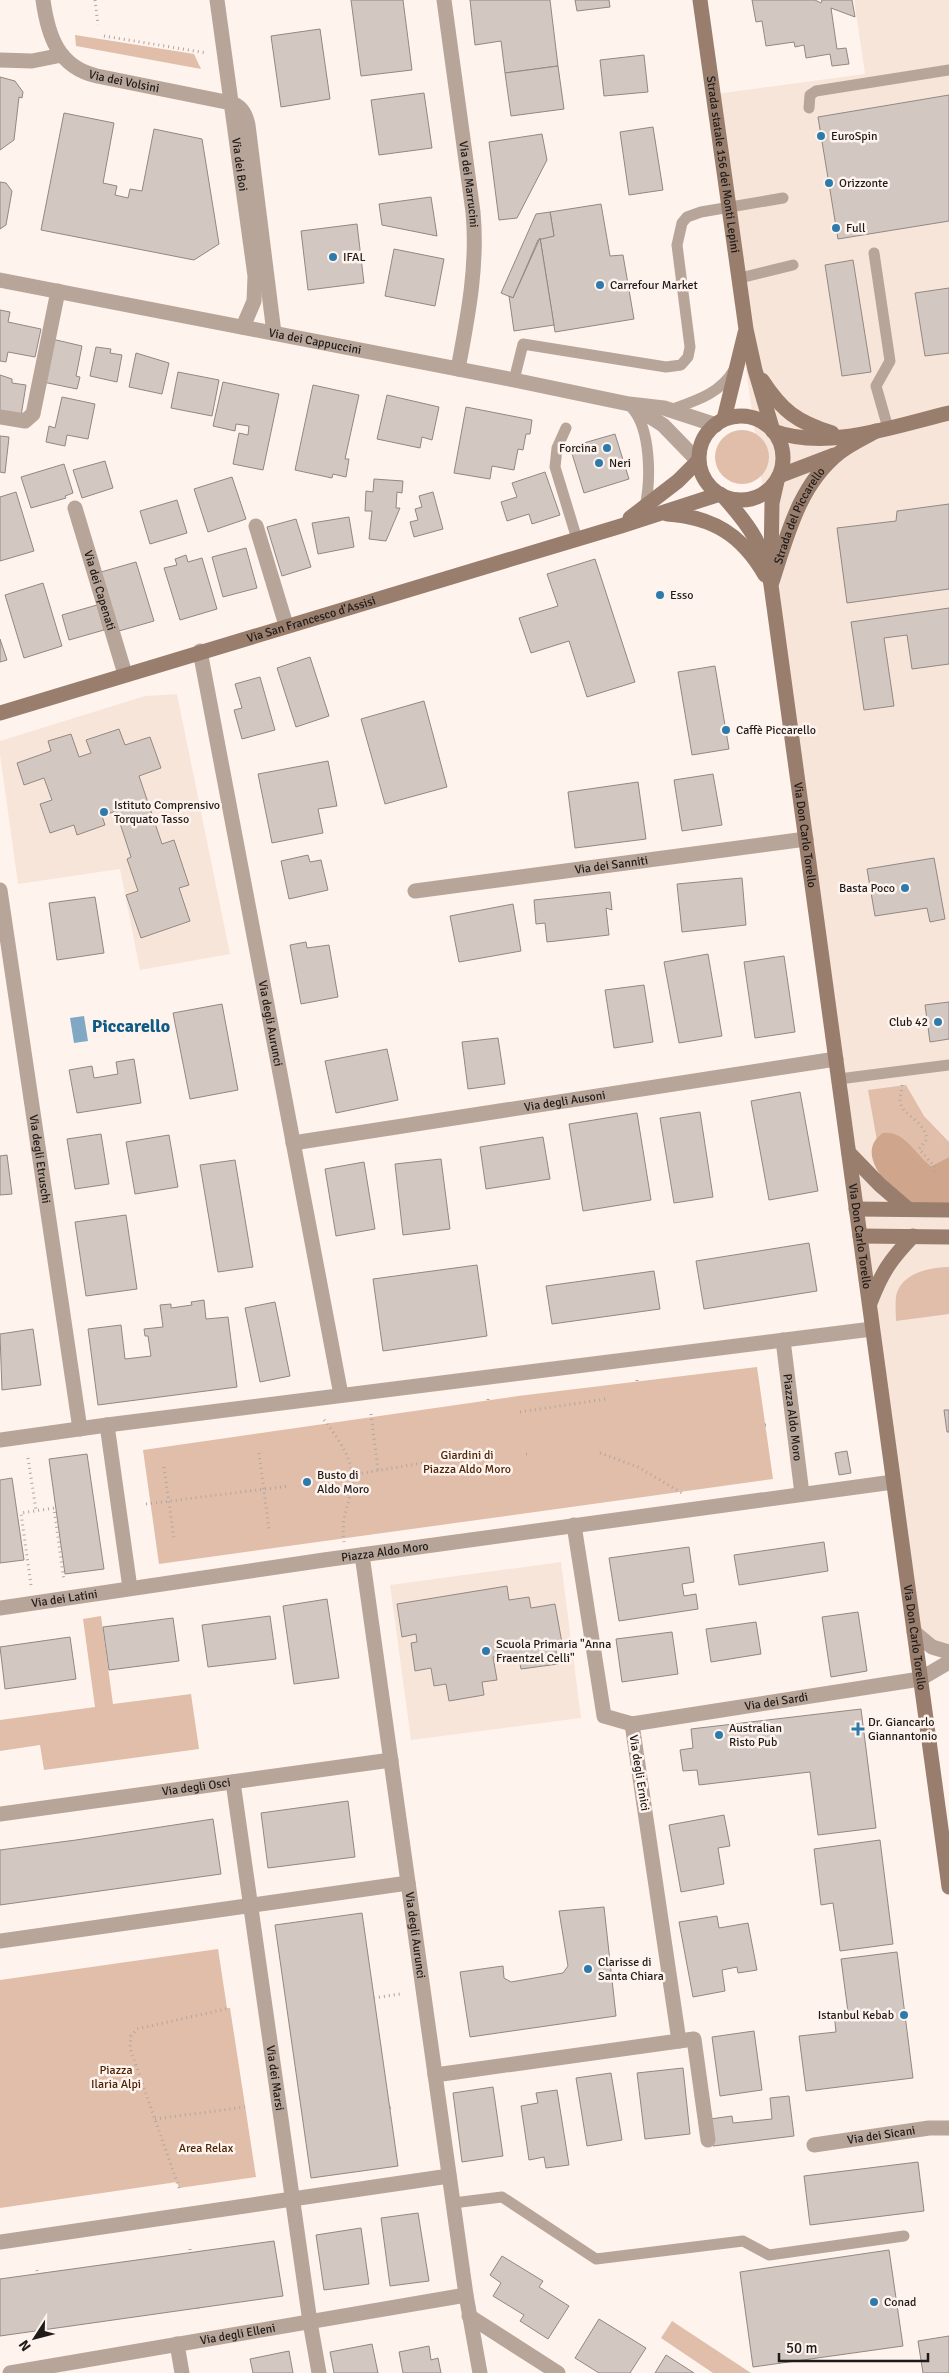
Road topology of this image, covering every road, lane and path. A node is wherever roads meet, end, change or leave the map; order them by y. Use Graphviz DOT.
graph roads {
  1 [pos="43,0"];
  2 [pos="95,0"];
  3 [pos="217,0"];
  4 [pos="444,0"];
  5 [pos="700,0"];
  6 [pos="98,25"];
  7 [pos="104,36"];
  8 [pos="62,55"];
  9 [pos="225,56"];
  10 [pos="0,60"];
  11 [pos="949,70"];
  12 [pos="232,103"];
  13 [pos="809,108"];
  14 [pos="244,113"];
  15 [pos="783,198"];
  16 [pos="730,208"];
  17 [pos="874,252"];
  18 [pos="793,265"];
  19 [pos="740,278"];
  20 [pos="0,280"];
  21 [pos="58,291"];
  22 [pos="243,327"];
  23 [pos="746,329"];
  24 [pos="274,333"];
  25 [pos="738,362"];
  26 [pos="458,369"];
  27 [pos="755,370"];
  28 [pos="514,380"];
  29 [pos="630,404"];
  30 [pos="670,410"];
  31 [pos="949,413"];
  32 [pos="0,418"];
  33 [pos="720,422"];
  34 [pos="566,428"];
  35 [pos="773,430"];
  36 [pos="882,430"];
  37 [pos="841,436"];
  38 [pos="839,453"];
  39 [pos="698,461"];
  40 [pos="778,478"];
  41 [pos="722,495"];
  42 [pos="75,508"];
  43 [pos="651,510"];
  44 [pos="256,526"];
  45 [pos="577,539"];
  46 [pos="771,585"];
  47 [pos="286,625"];
  48 [pos="200,651"];
  49 [pos="125,674"];
  50 [pos="0,713"];
  51 [pos="806,839"];
  52 [pos="0,890"];
  53 [pos="415,891"];
  54 [pos="836,1059"];
  55 [pos="949,1065"];
  56 [pos="900,1072"];
  57 [pos="839,1079"];
  58 [pos="293,1143"];
  59 [pos="849,1153"];
  60 [pos="934,1172"];
  61 [pos="908,1208"];
  62 [pos="856,1209"];
  63 [pos="949,1210"];
  64 [pos="860,1236"];
  65 [pos="913,1236"];
  66 [pos="949,1237"];
  67 [pos="869,1306"];
  68 [pos="872,1329"];
  69 [pos="783,1340"];
  70 [pos="341,1396"];
  71 [pos="606,1399"];
  72 [pos="520,1412"];
  73 [pos="371,1414"];
  74 [pos="324,1420"];
  75 [pos="107,1425"];
  76 [pos="80,1429"];
  77 [pos="0,1440"];
  78 [pos="259,1453"];
  79 [pos="600,1453"];
  80 [pos="526,1454"];
  81 [pos="532,1454"];
  82 [pos="28,1458"];
  83 [pos="428,1462"];
  84 [pos="164,1466"];
  85 [pos="378,1470"];
  86 [pos="352,1475"];
  87 [pos="893,1482"];
  88 [pos="289,1486"];
  89 [pos="264,1490"];
  90 [pos="802,1494"];
  91 [pos="684,1495"];
  92 [pos="169,1502"];
  93 [pos="146,1504"];
  94 [pos="36,1510"];
  95 [pos="574,1525"];
  96 [pos="269,1529"];
  97 [pos="174,1539"];
  98 [pos="344,1542"];
  99 [pos="362,1554"];
  100 [pos="64,1581"];
  101 [pos="31,1585"];
  102 [pos="130,1588"];
  103 [pos="0,1608"];
  104 [pos="914,1632"];
  105 [pos="949,1652"];
  106 [pos="949,1662"];
  107 [pos="920,1679"];
  108 [pos="632,1724"];
  109 [pos="391,1760"];
  110 [pos="233,1782"];
  111 [pos="0,1814"];
  112 [pos="408,1883"];
  113 [pos="949,1887"];
  114 [pos="251,1906"];
  115 [pos="0,1941"];
  116 [pos="400,1994"];
  117 [pos="374,1998"];
  118 [pos="230,2008"];
  119 [pos="679,2041"];
  120 [pos="435,2075"];
  121 [pos="245,2107"];
  122 [pos="395,2107"];
  123 [pos="390,2108"];
  124 [pos="155,2119"];
  125 [pos="949,2128"];
  126 [pos="708,2140"];
  127 [pos="814,2145"];
  128 [pos="449,2176"];
  129 [pos="179,2188"];
  130 [pos="292,2199"];
  131 [pos="453,2203"];
  132 [pos="904,2236"];
  133 [pos="0,2242"];
  134 [pos="466,2295"];
  135 [pos="469,2316"];
  136 [pos="310,2322"];
  137 [pos="177,2344"];
  138 [pos="10,2373"];
  139 [pos="182,2373"];
  140 [pos="319,2373"];
  141 [pos="480,2373"];
  142 [pos="558,2373"];
  1 -- 8 [label="street, Via dei Volsini"];
  2 -- 6 [label="path"];
  3 -- 9 [label="street, Via dei Boi"];
  4 -- 26 [label="street, Via dei Marrucini"];
  5 -- 16 [label="main road, Strada statale 156 dei Monti Lepini"];
  7 -- 9 [label="path"];
  8 -- 10 [label="street"];
  8 -- 12 [label="street, Via dei Volsini"];
  9 -- 12 [label="street, Via dei Boi"];
  11 -- 13 [label="lane"];
  12 -- 14 [label="street, Via dei Volsini"];
  12 -- 22 [label="street, Via dei Boi"];
  14 -- 24 [label="street, Via dei Boi"];
  15 -- 16 [label="lane"];
  16 -- 19 [label="main road, Strada statale 156 dei Monti Lepini"];
  16 -- 28 [label="lane"];
  17 -- 36 [label="lane"];
  18 -- 19 [label="lane"];
  19 -- 23 [label="main road, Strada statale 156 dei Monti Lepini"];
  20 -- 21 [label="street, Via dei Cappuccini"];
  21 -- 22 [label="street, Via dei Cappuccini"];
  21 -- 32 [label="street"];
  22 -- 24 [label="street, Via dei Cappuccini"];
  23 -- 25 [label="main road, Strada statale 156 dei Monti Lepini"];
  23 -- 27 [label="main road, Strada statale 156 dei Monti Lepini"];
  24 -- 26 [label="street, Via dei Cappuccini"];
  25 -- 30 [label="lane"];
  25 -- 33 [label="main road, Strada statale 156 dei Monti Lepini"];
  26 -- 28 [label="street, Via dei Cappuccini"];
  27 -- 35 [label="main road, Strada statale 156 dei Monti Lepini"];
  27 -- 37 [label="main road, Strada del Piccarello"];
  28 -- 29 [label="street, Via dei Cappuccini"];
  29 -- 30 [label="street, Via dei Cappuccini"];
  29 -- 39 [label="street, Via dei Cappuccini"];
  29 -- 43 [label="lane"];
  30 -- 33 [label="street, Via dei Cappuccini"];
  31 -- 36 [label="main road, Strada del Piccarello"];
  33 -- 35 [label="main road"];
  33 -- 39 [label="main road, Strada statale 156 dei Monti Lepini"];
  34 -- 45 [label="lane"];
  35 -- 37 [label="main road, Strada del Piccarello"];
  35 -- 40 [label="main road, Strada statale 156 dei Monti Lepini"];
  36 -- 37 [label="main road, Strada del Piccarello"];
  36 -- 38 [label="main road, Strada del Piccarello"];
  38 -- 40 [label="main road, Strada del Piccarello"];
  38 -- 46 [label="main road, Strada del Piccarello"];
  39 -- 41 [label="main road"];
  39 -- 43 [label="main road, Via San Francesco d'Assisi"];
  40 -- 41 [label="main road"];
  40 -- 46 [label="main road, Via Don Carlo Torello"];
  41 -- 43 [label="main road, Via San Francesco d'Assisi"];
  41 -- 46 [label="main road, Via Don Carlo Torello"];
  42 -- 49 [label="street, Via dei Capenati"];
  43 -- 45 [label="main road, Via San Francesco d'Assisi"];
  43 -- 46 [label="main road, Via San Francesco d'Assisi"];
  44 -- 47 [label="street"];
  45 -- 47 [label="main road, Via San Francesco d'Assisi"];
  46 -- 51 [label="main road, Via Don Carlo Torello"];
  47 -- 48 [label="main road, Via San Francesco d'Assisi"];
  48 -- 49 [label="main road, Via San Francesco d'Assisi"];
  48 -- 58 [label="street, Via degli Aurunci"];
  49 -- 50 [label="main road, Via San Francesco d'Assisi"];
  51 -- 53 [label="street, Via dei Sanniti"];
  51 -- 54 [label="main road, Via Don Carlo Torello"];
  52 -- 76 [label="street, Via degli Etruschi"];
  54 -- 57 [label="main road, Via Don Carlo Torello"];
  54 -- 58 [label="street, Via degli Ausoni"];
  55 -- 56 [label="lane"];
  56 -- 57 [label="lane"];
  56 -- 60 [label="path"];
  57 -- 59 [label="main road, Via Don Carlo Torello"];
  58 -- 70 [label="street, Via degli Aurunci"];
  59 -- 61 [label="main road"];
  59 -- 62 [label="main road, Via Don Carlo Torello"];
  61 -- 62 [label="main road"];
  61 -- 63 [label="main road"];
  62 -- 64 [label="main road, Via Don Carlo Torello"];
  64 -- 65 [label="main road"];
  64 -- 67 [label="main road, Via Don Carlo Torello"];
  65 -- 66 [label="main road"];
  65 -- 67 [label="main road"];
  67 -- 68 [label="main road, Via Don Carlo Torello"];
  68 -- 69 [label="street"];
  68 -- 87 [label="main road, Via Don Carlo Torello"];
  69 -- 70 [label="street"];
  69 -- 90 [label="street, Piazza Aldo Moro"];
  70 -- 75 [label="street"];
  71 -- 72 [label="path"];
  73 -- 85 [label="path"];
  74 -- 86 [label="path"];
  75 -- 76 [label="street"];
  75 -- 102 [label="street"];
  76 -- 77 [label="street"];
  78 -- 89 [label="path"];
  79 -- 91 [label="path"];
  80 -- 81 [label="path"];
  82 -- 94 [label="path"];
  83 -- 85 [label="path"];
  84 -- 92 [label="path"];
  85 -- 86 [label="path"];
  86 -- 98 [label="path"];
  87 -- 90 [label="street, Piazza Aldo Moro"];
  87 -- 104 [label="main road, Via Don Carlo Torello"];
  88 -- 89 [label="path"];
  89 -- 92 [label="path"];
  89 -- 96 [label="path"];
  90 -- 95 [label="street, Piazza Aldo Moro"];
  92 -- 93 [label="path"];
  92 -- 97 [label="path"];
  94 -- 100 [label="path"];
  94 -- 101 [label="path"];
  95 -- 99 [label="street, Piazza Aldo Moro"];
  95 -- 108 [label="street, Via degli Ernici"];
  99 -- 102 [label="street, Piazza Aldo Moro"];
  99 -- 109 [label="street, Via degli Aurunci"];
  102 -- 103 [label="street, Via dei Latini"];
  104 -- 105 [label="street"];
  104 -- 107 [label="main road, Via Don Carlo Torello"];
  106 -- 107 [label="street"];
  107 -- 108 [label="street, Via dei Sardi"];
  107 -- 113 [label="main road, Via Don Carlo Torello"];
  108 -- 119 [label="street, Via degli Ernici"];
  109 -- 110 [label="street, Via degli Osci"];
  109 -- 112 [label="street, Via degli Aurunci"];
  110 -- 111 [label="street, Via degli Osci"];
  110 -- 114 [label="street, Via dei Marsi"];
  112 -- 114 [label="street"];
  112 -- 120 [label="street, Via degli Aurunci"];
  114 -- 115 [label="street"];
  114 -- 130 [label="street, Via dei Marsi"];
  116 -- 117 [label="path"];
  118 -- 124 [label="path"];
  119 -- 120 [label="street"];
  119 -- 126 [label="street"];
  120 -- 128 [label="street, Via degli Aurunci"];
  121 -- 124 [label="path"];
  122 -- 123 [label="path"];
  124 -- 129 [label="path"];
  125 -- 127 [label="street, Via dei Sicani"];
  128 -- 130 [label="street"];
  128 -- 131 [label="street, Via degli Aurunci"];
  130 -- 133 [label="street"];
  130 -- 136 [label="street, Via dei Marsi"];
  131 -- 132 [label="lane"];
  131 -- 134 [label="street, Via degli Aurunci"];
  134 -- 135 [label="street, Via degli Aurunci"];
  134 -- 136 [label="street, Via degli Elleni"];
  135 -- 141 [label="street, Via degli Aurunci"];
  135 -- 142 [label="street"];
  136 -- 137 [label="street, Via degli Elleni"];
  136 -- 140 [label="street, Via dei Marsi"];
  137 -- 138 [label="street, Via degli Elleni"];
  137 -- 139 [label="street"];
}
